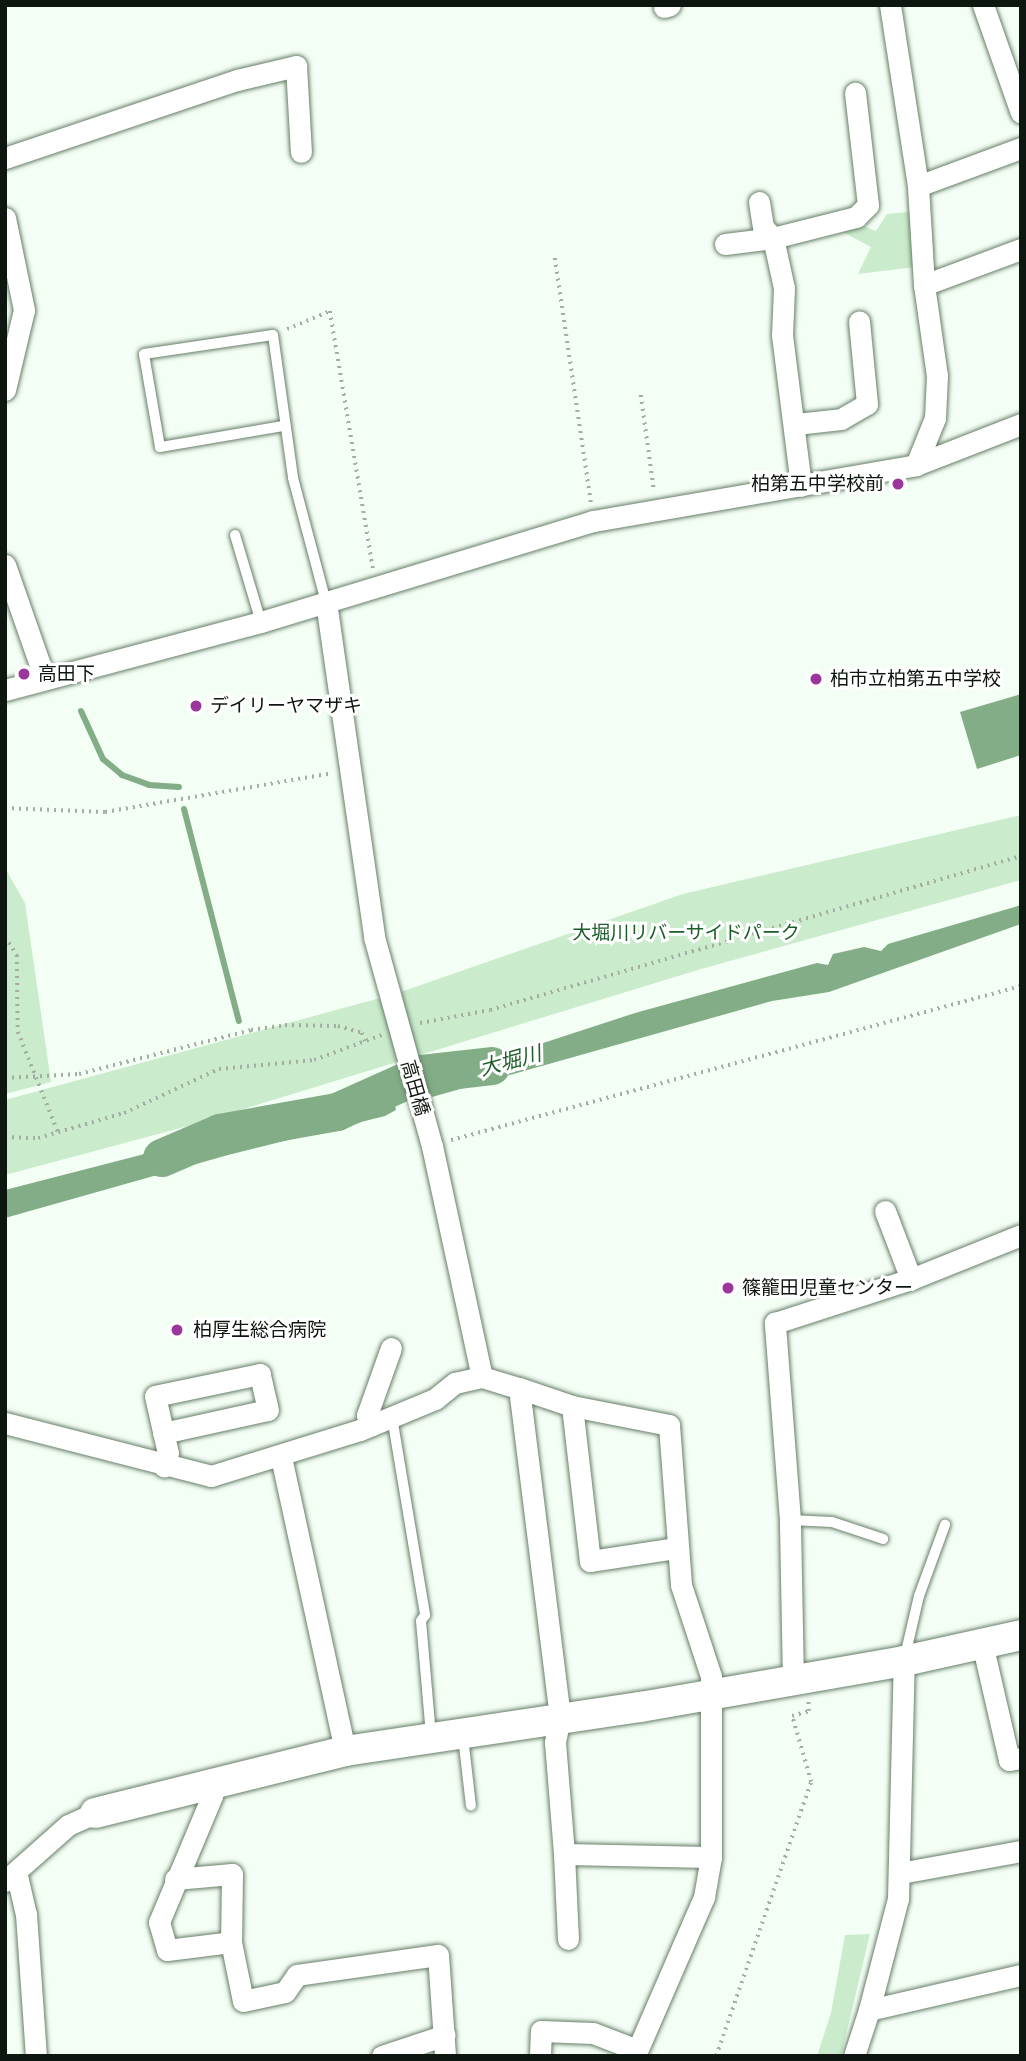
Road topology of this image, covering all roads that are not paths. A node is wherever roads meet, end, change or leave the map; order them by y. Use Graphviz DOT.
graph roads {
  1 [pos="890,5"];
  2 [pos="983,5"];
  3 [pos="855,93"];
  4 [pos="1021,113"];
  5 [pos="1021,148"];
  6 [pos="301,152"];
  7 [pos="5,158"];
  8 [pos="918,186"];
  9 [pos="759,202"];
  10 [pos="5,218"];
  11 [pos="773,237"];
  12 [pos="725,244"];
  13 [pos="1021,249"];
  14 [pos="924,285"];
  15 [pos="859,321"];
  16 [pos="5,390"];
  17 [pos="796,425"];
  18 [pos="1021,425"];
  19 [pos="283,426"];
  20 [pos="916,465"];
  21 [pos="801,486"];
  22 [pos="235,535"];
  23 [pos="5,565"];
  24 [pos="326,602"];
  25 [pos="261,622"];
  26 [pos="45,679"];
  27 [pos="5,690"];
  28 [pos="885,1211"];
  29 [pos="1021,1235"];
  30 [pos="911,1279"];
  31 [pos="391,1348"];
  32 [pos="482,1377"];
  33 [pos="519,1388"];
  34 [pos="572,1406"];
  35 [pos="392,1417"];
  36 [pos="5,1423"];
  37 [pos="372,1425"];
  38 [pos="163,1433"];
  39 [pos="281,1457"];
  40 [pos="164,1466"];
  41 [pos="790,1520"];
  42 [pos="945,1525"];
  43 [pos="883,1539"];
  44 [pos="676,1548"];
  45 [pos="1021,1635"];
  46 [pos="982,1643"];
  47 [pos="904,1661"];
  48 [pos="793,1681"];
  49 [pos="710,1694"];
  50 [pos="560,1718"];
  51 [pos="462,1731"];
  52 [pos="430,1735"];
  53 [pos="345,1751"];
  54 [pos="1021,1758"];
  55 [pos="209,1784"];
  56 [pos="471,1807"];
  57 [pos="95,1813"];
  58 [pos="1021,1851"];
  59 [pos="564,1854"];
  60 [pos="711,1857"];
  61 [pos="900,1873"];
  62 [pos="8,1878"];
  63 [pos="174,1879"];
  64 [pos="568,1939"];
  65 [pos="231,1942"];
  66 [pos="1021,1975"];
  67 [pos="869,2010"];
  68 [pos="445,2046"];
  69 [pos="636,2053"];
  70 [pos="36,2056"];
  71 [pos="382,2056"];
  72 [pos="540,2056"];
  73 [pos="854,2056"];
  1 -- 8 [label="street"];
  2 -- 4 [label="street"];
  3 -- 11 [label="street"];
  5 -- 8 [label="street"];
  6 -- 7 [label="street"];
  8 -- 14 [label="street"];
  9 -- 11 [label="street"];
  10 -- 16 [label="street"];
  11 -- 12 [label="street"];
  11 -- 17 [label="street"];
  13 -- 14 [label="street"];
  14 -- 20 [label="street"];
  15 -- 17 [label="street"];
  17 -- 21 [label="street"];
  18 -- 20 [label="street"];
  19 -- 19 [label="lane"];
  19 -- 24 [label="lane"];
  20 -- 21 [label="street"];
  21 -- 24 [label="street"];
  22 -- 25 [label="lane"];
  23 -- 26 [label="street"];
  24 -- 25 [label="street"];
  24 -- 32 [label="street, 高田橋"];
  25 -- 26 [label="street"];
  26 -- 27 [label="street"];
  28 -- 30 [label="street"];
  29 -- 30 [label="street"];
  30 -- 41 [label="street"];
  31 -- 37 [label="street"];
  32 -- 33 [label="street"];
  32 -- 35 [label="street"];
  33 -- 34 [label="street"];
  33 -- 50 [label="street"];
  34 -- 44 [label="street"];
  34 -- 44 [label="street"];
  35 -- 37 [label="street"];
  35 -- 52 [label="lane"];
  36 -- 40 [label="street"];
  37 -- 39 [label="street"];
  38 -- 38 [label="street"];
  38 -- 40 [label="street"];
  39 -- 40 [label="street"];
  39 -- 53 [label="street"];
  41 -- 43 [label="lane"];
  41 -- 48 [label="street"];
  42 -- 47 [label="lane"];
  44 -- 49 [label="street"];
  45 -- 46 [label="street"];
  46 -- 47 [label="street"];
  46 -- 54 [label="street"];
  47 -- 48 [label="street"];
  47 -- 61 [label="street"];
  48 -- 49 [label="street"];
  49 -- 50 [label="street"];
  49 -- 60 [label="street"];
  50 -- 51 [label="street"];
  50 -- 59 [label="street"];
  51 -- 52 [label="street"];
  51 -- 56 [label="lane"];
  52 -- 53 [label="street"];
  53 -- 55 [label="street"];
  55 -- 57 [label="street"];
  55 -- 63 [label="street"];
  57 -- 62 [label="street"];
  58 -- 61 [label="street"];
  59 -- 60 [label="street"];
  59 -- 64 [label="street"];
  60 -- 69 [label="street"];
  61 -- 67 [label="street"];
  62 -- 70 [label="street"];
  63 -- 65 [label="street"];
  63 -- 65 [label="street"];
  65 -- 68 [label="street"];
  66 -- 67 [label="street"];
  67 -- 73 [label="street"];
  68 -- 71 [label="street"];
  69 -- 72 [label="street"];
}
